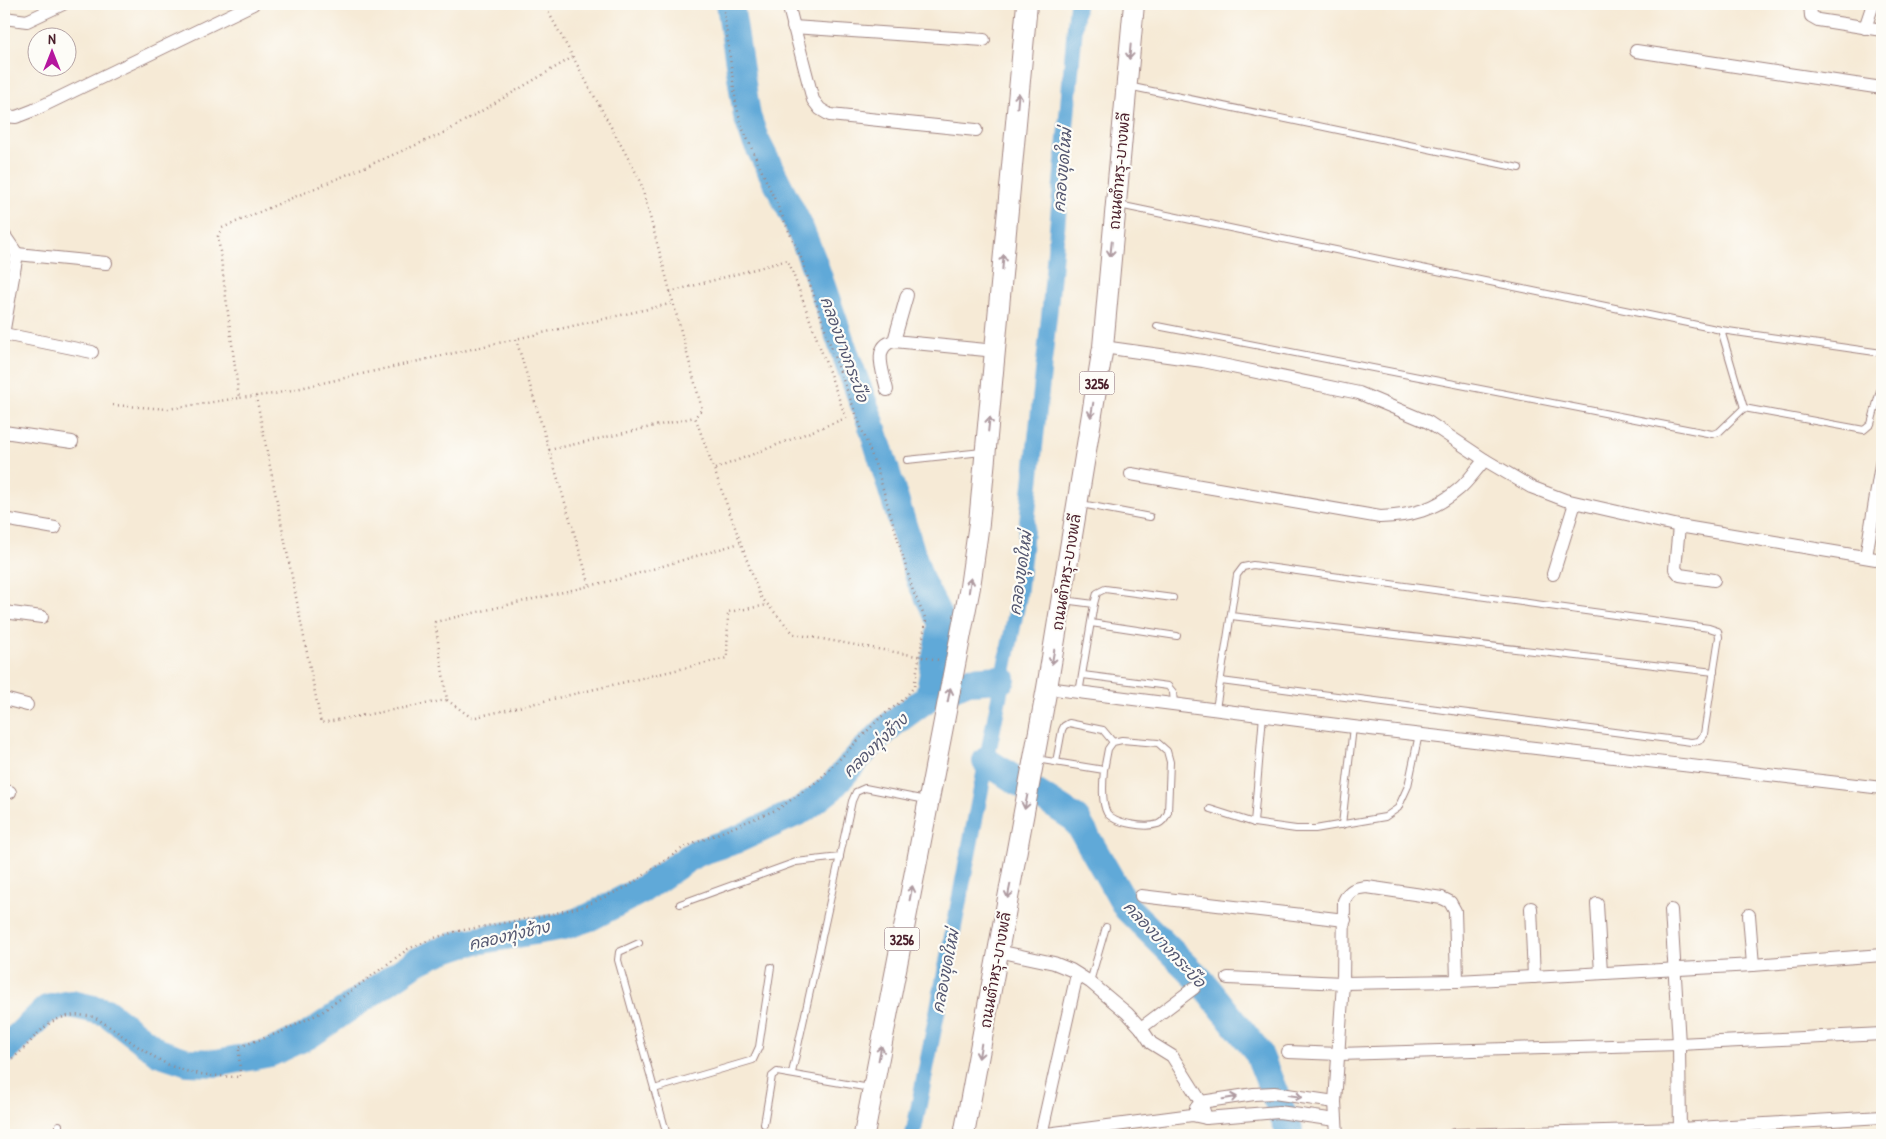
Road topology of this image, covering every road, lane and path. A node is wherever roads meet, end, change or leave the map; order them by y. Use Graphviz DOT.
graph roads {
  1 [pos="63,4"];
  2 [pos="253,4"];
  3 [pos="544,4"];
  4 [pos="723,4"];
  5 [pos="788,4"];
  6 [pos="1027,4"];
  7 [pos="1134,4"];
  8 [pos="1810,4"];
  9 [pos="1873,4"];
  10 [pos="4,18"];
  11 [pos="793,27"];
  12 [pos="1865,28"];
  13 [pos="1882,30"];
  14 [pos="984,40"];
  15 [pos="1636,51"];
  16 [pos="573,58"];
  17 [pos="1127,85"];
  18 [pos="1882,88"];
  19 [pos="4,116"];
  20 [pos="976,130"];
  21 [pos="1519,168"];
  22 [pos="1115,205"];
  23 [pos="4,235"];
  24 [pos="17,254"];
  25 [pos="106,263"];
  26 [pos="670,292"];
  27 [pos="907,295"];
  28 [pos="674,303"];
  29 [pos="1157,326"];
  30 [pos="4,329"];
  31 [pos="1721,330"];
  32 [pos="4,334"];
  33 [pos="516,339"];
  34 [pos="894,341"];
  35 [pos="1103,347"];
  36 [pos="996,351"];
  37 [pos="92,352"];
  38 [pos="1882,353"];
  39 [pos="1882,383"];
  40 [pos="888,390"];
  41 [pos="256,396"];
  42 [pos="239,398"];
  43 [pos="112,406"];
  44 [pos="1744,408"];
  45 [pos="695,417"];
  46 [pos="4,432"];
  47 [pos="72,442"];
  48 [pos="549,450"];
  49 [pos="986,452"];
  50 [pos="1882,459"];
  51 [pos="907,460"];
  52 [pos="1484,460"];
  53 [pos="714,470"];
  54 [pos="1130,474"];
  55 [pos="1077,503"];
  56 [pos="1575,503"];
  57 [pos="1150,517"];
  58 [pos="4,519"];
  59 [pos="1679,526"];
  60 [pos="55,528"];
  61 [pos="740,542"];
  62 [pos="1866,558"];
  63 [pos="1882,560"];
  64 [pos="1553,574"];
  65 [pos="1714,580"];
  66 [pos="590,586"];
  67 [pos="1173,598"];
  68 [pos="1062,600"];
  69 [pos="1094,604"];
  70 [pos="768,605"];
  71 [pos="4,612"];
  72 [pos="1232,616"];
  73 [pos="42,617"];
  74 [pos="1091,623"];
  75 [pos="1176,636"];
  76 [pos="955,663"];
  77 [pos="1714,672"];
  78 [pos="1083,675"];
  79 [pos="1221,681"];
  80 [pos="1047,688"];
  81 [pos="1079,692"];
  82 [pos="4,700"];
  83 [pos="447,700"];
  84 [pos="1174,704"];
  85 [pos="27,705"];
  86 [pos="1216,709"];
  87 [pos="1263,715"];
  88 [pos="1353,727"];
  89 [pos="1419,734"];
  90 [pos="1113,742"];
  91 [pos="1034,759"];
  92 [pos="1056,762"];
  93 [pos="1104,770"];
  94 [pos="1882,788"];
  95 [pos="929,800"];
  96 [pos="1210,809"];
  97 [pos="1254,823"];
  98 [pos="1342,825"];
  99 [pos="840,857"];
  100 [pos="1141,896"];
  101 [pos="680,904"];
  102 [pos="1597,904"];
  103 [pos="1531,908"];
  104 [pos="1671,910"];
  105 [pos="1750,915"];
  106 [pos="1345,920"];
  107 [pos="1106,927"];
  108 [pos="639,943"];
  109 [pos="998,951"];
  110 [pos="1882,955"];
  111 [pos="1753,965"];
  112 [pos="771,967"];
  113 [pos="1675,969"];
  114 [pos="1601,973"];
  115 [pos="1078,974"];
  116 [pos="1534,976"];
  117 [pos="1228,978"];
  118 [pos="1457,980"];
  119 [pos="1090,982"];
  120 [pos="1343,983"];
  121 [pos="1194,988"];
  122 [pos="1141,1028"];
  123 [pos="1882,1034"];
  124 [pos="1679,1044"];
  125 [pos="1288,1052"];
  126 [pos="1339,1054"];
  127 [pos="4,1064"];
  128 [pos="792,1073"];
  129 [pos="873,1088"];
  130 [pos="654,1089"];
  131 [pos="1201,1102"];
  132 [pos="1335,1102"];
  133 [pos="1192,1115"];
  134 [pos="1882,1117"];
  135 [pos="1206,1118"];
  136 [pos="1336,1120"];
  137 [pos="764,1124"];
  138 [pos="59,1125"];
  139 [pos="1680,1132"];
  140 [pos="59,1135"];
  141 [pos="667,1135"];
  142 [pos="864,1135"];
  143 [pos="964,1135"];
  144 [pos="1040,1135"];
  145 [pos="1337,1135"];
  146 [pos="1454,1135"];
  1 -- 10 [label="street"];
  2 -- 19 [label="street"];
  3 -- 16 [label="path"];
  4 -- 127 [label="path, bridge"];
  5 -- 11 [label="street"];
  36 -- 6 [label="main road, 3256, one-way"];
  7 -- 17 [label="main road, ถนนตำหรุ-บางพลี / 3256, one-way"];
  8 -- 12 [label="street"];
  9 -- 12 [label="street"];
  11 -- 14 [label="street"];
  11 -- 20 [label="street"];
  12 -- 13 [label="street"];
  15 -- 18 [label="street"];
  16 -- 26 [label="path"];
  16 -- 42 [label="path"];
  17 -- 21 [label="lane"];
  17 -- 22 [label="main road, ถนนตำหรุ-บางพลี / 3256"];
  22 -- 31 [label="lane"];
  22 -- 35 [label="main road, ถนนตำหรุ-บางพลี / 3256, one-way"];
  23 -- 24 [label="street"];
  24 -- 25 [label="street"];
  24 -- 30 [label="street"];
  26 -- 28 [label="path"];
  26 -- 53 [label="path"];
  27 -- 34 [label="street"];
  28 -- 33 [label="path"];
  28 -- 45 [label="path"];
  29 -- 44 [label="lane"];
  31 -- 38 [label="lane"];
  31 -- 44 [label="lane"];
  32 -- 37 [label="street"];
  33 -- 41 [label="path"];
  33 -- 48 [label="path"];
  34 -- 36 [label="street"];
  34 -- 40 [label="street"];
  35 -- 52 [label="street"];
  35 -- 55 [label="main road, ถนนตำหรุ-บางพลี / 3256, one-way"];
  49 -- 36 [label="main road, 3256, one-way"];
  39 -- 44 [label="lane"];
  41 -- 42 [label="path"];
  41 -- 83 [label="path"];
  42 -- 43 [label="path"];
  45 -- 48 [label="path"];
  45 -- 53 [label="path"];
  46 -- 47 [label="street"];
  48 -- 66 [label="path"];
  49 -- 51 [label="lane"];
  76 -- 49 [label="main road, 3256, one-way"];
  50 -- 62 [label="street"];
  52 -- 54 [label="street"];
  52 -- 56 [label="street"];
  53 -- 61 [label="path"];
  55 -- 57 [label="lane"];
  55 -- 68 [label="main road, ถนนตำหรุ-บางพลี / 3256"];
  56 -- 59 [label="street"];
  56 -- 64 [label="street"];
  58 -- 60 [label="street"];
  59 -- 62 [label="street"];
  59 -- 65 [label="street"];
  61 -- 66 [label="path"];
  61 -- 70 [label="path"];
  62 -- 63 [label="street"];
  66 -- 83 [label="path"];
  67 -- 69 [label="lane"];
  68 -- 69 [label="lane"];
  68 -- 80 [label="main road, ถนนตำหรุ-บางพลี / 3256, one-way"];
  69 -- 74 [label="lane"];
  70 -- 76 [label="path"];
  70 -- 83 [label="path"];
  71 -- 73 [label="street"];
  72 -- 77 [label="lane"];
  72 -- 77 [label="lane"];
  72 -- 79 [label="lane"];
  74 -- 75 [label="lane"];
  74 -- 78 [label="lane"];
  95 -- 76 [label="main road, 3256, one-way"];
  77 -- 79 [label="lane"];
  78 -- 81 [label="lane"];
  78 -- 84 [label="lane"];
  79 -- 86 [label="lane"];
  80 -- 81 [label="street"];
  80 -- 91 [label="main road, ถนนตำหรุ-บางพลี / 3256"];
  81 -- 84 [label="street"];
  82 -- 85 [label="street"];
  84 -- 86 [label="street"];
  86 -- 87 [label="street"];
  87 -- 88 [label="street"];
  87 -- 97 [label="lane"];
  88 -- 89 [label="street"];
  88 -- 98 [label="lane"];
  89 -- 94 [label="street"];
  89 -- 98 [label="lane"];
  90 -- 92 [label="lane"];
  90 -- 93 [label="lane"];
  90 -- 93 [label="lane"];
  91 -- 92 [label="lane"];
  91 -- 109 [label="main road, ถนนตำหรุ-บางพลี / 3256, one-way"];
  92 -- 93 [label="lane"];
  95 -- 99 [label="lane"];
  129 -- 95 [label="main road, 3256, one-way"];
  96 -- 97 [label="lane"];
  97 -- 98 [label="lane"];
  99 -- 101 [label="lane"];
  99 -- 128 [label="lane"];
  100 -- 106 [label="street"];
  102 -- 114 [label="street"];
  103 -- 116 [label="street"];
  104 -- 113 [label="street"];
  105 -- 111 [label="street"];
  106 -- 118 [label="street"];
  106 -- 120 [label="street"];
  107 -- 119 [label="lane"];
  108 -- 130 [label="lane"];
  109 -- 115 [label="street"];
  109 -- 143 [label="main road, ถนนตำหรุ-บางพลี / 3256, one-way"];
  110 -- 111 [label="street"];
  111 -- 113 [label="street"];
  112 -- 130 [label="lane"];
  113 -- 114 [label="street"];
  113 -- 124 [label="street"];
  114 -- 116 [label="street"];
  115 -- 119 [label="street"];
  115 -- 144 [label="street"];
  116 -- 118 [label="street"];
  117 -- 120 [label="street"];
  118 -- 120 [label="street"];
  119 -- 122 [label="street"];
  120 -- 126 [label="street"];
  121 -- 122 [label="street"];
  122 -- 131 [label="street"];
  123 -- 124 [label="street"];
  124 -- 126 [label="street"];
  124 -- 139 [label="street"];
  125 -- 126 [label="street"];
  126 -- 132 [label="street"];
  128 -- 129 [label="lane"];
  128 -- 137 [label="lane"];
  129 -- 142 [label="main road, 3256"];
  130 -- 141 [label="lane"];
  131 -- 132 [label="street, one-way"];
  131 -- 133 [label="street"];
  131 -- 135 [label="street"];
  132 -- 136 [label="street"];
  133 -- 135 [label="street"];
  133 -- 144 [label="street"];
  134 -- 139 [label="street"];
  135 -- 136 [label="street"];
  136 -- 145 [label="street"];
  138 -- 140 [label="lane"];
  139 -- 146 [label="street"];
}
